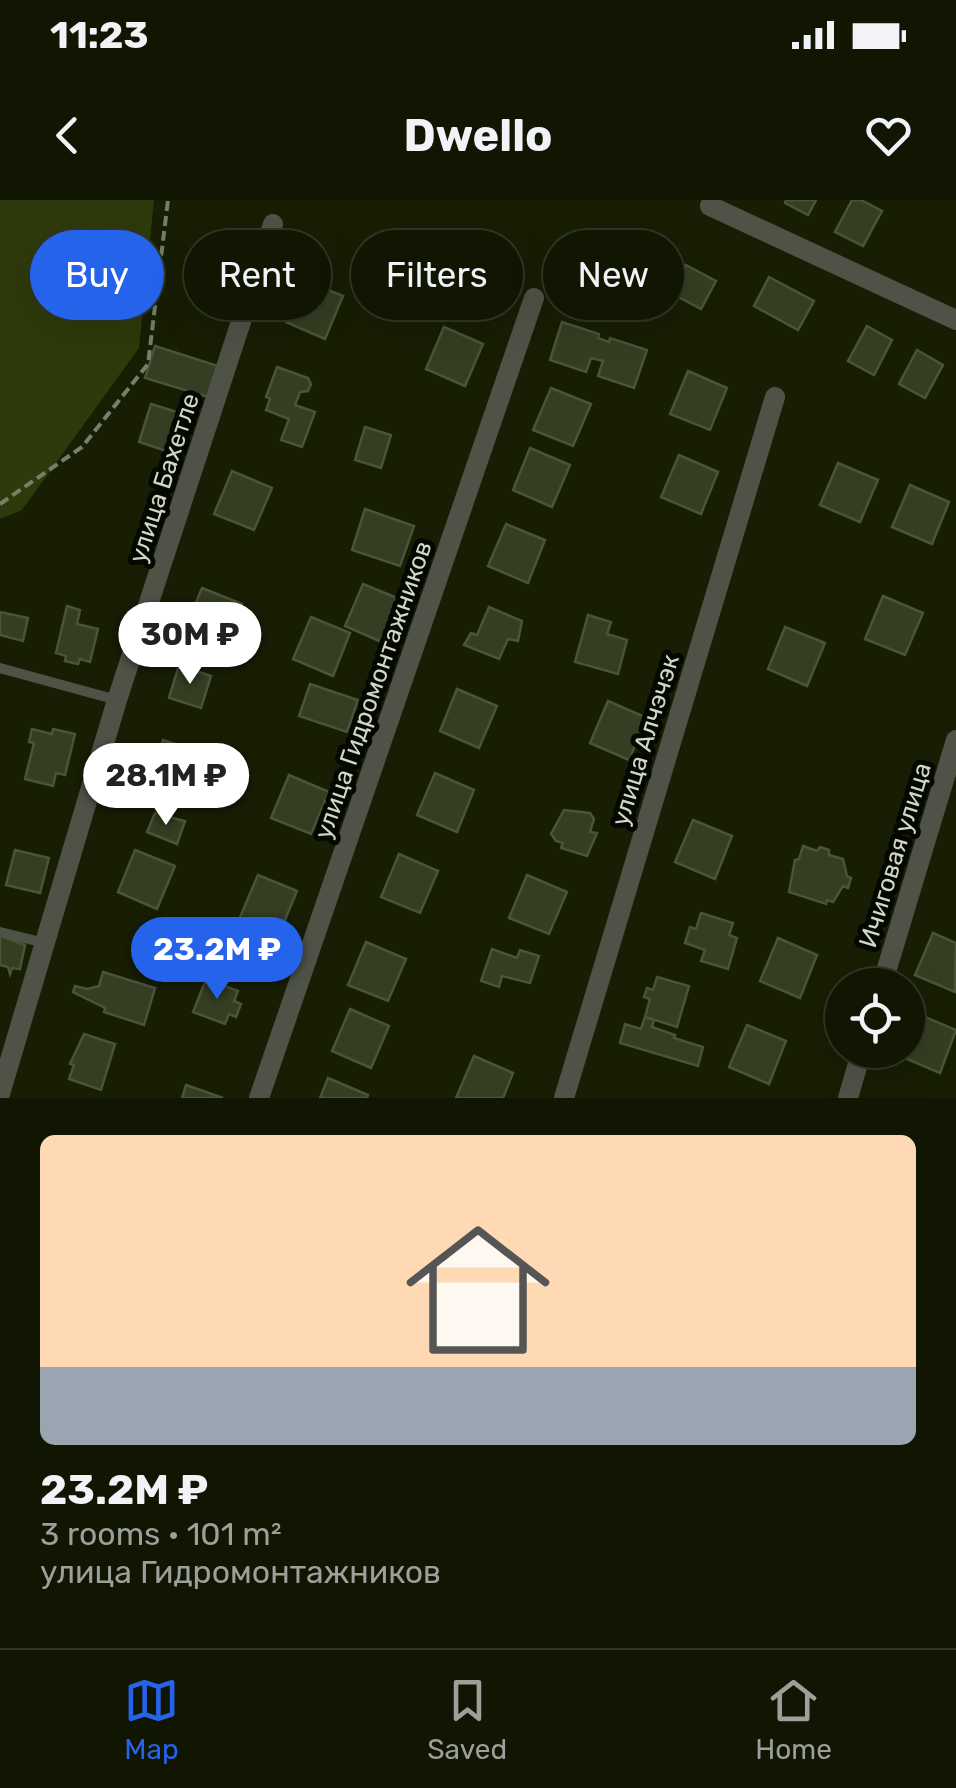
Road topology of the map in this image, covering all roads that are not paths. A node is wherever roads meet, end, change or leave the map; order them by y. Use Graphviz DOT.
graph roads {
  1 [pos="710,206"];
  2 [pos="273,224"];
  3 [pos="534,298"];
  4 [pos="956,320"];
  5 [pos="775,397"];
  6 [pos="0,668"];
  7 [pos="117,700"];
  8 [pos="956,740"];
  9 [pos="0,932"];
  10 [pos="45,943"];
  11 [pos="887,968"];
  12 [pos="857,1068"];
  13 [pos="0,1094"];
  14 [pos="259,1098"];
  15 [pos="564,1098"];
  16 [pos="848,1098"];
  1 -- 4 [label="street"];
  2 -- 7 [label="street, улица Бахетле"];
  3 -- 14 [label="street, улица Гидромонтажников"];
  5 -- 15 [label="street, улица Алчэчэк"];
  6 -- 7 [label="lane"];
  7 -- 10 [label="street, улица Бахетле"];
  8 -- 11 [label="street, Ичиговая улица"];
  9 -- 10 [label="lane"];
  10 -- 13 [label="street, улица Бахетле"];
  12 -- 16 [label="street"];
}
